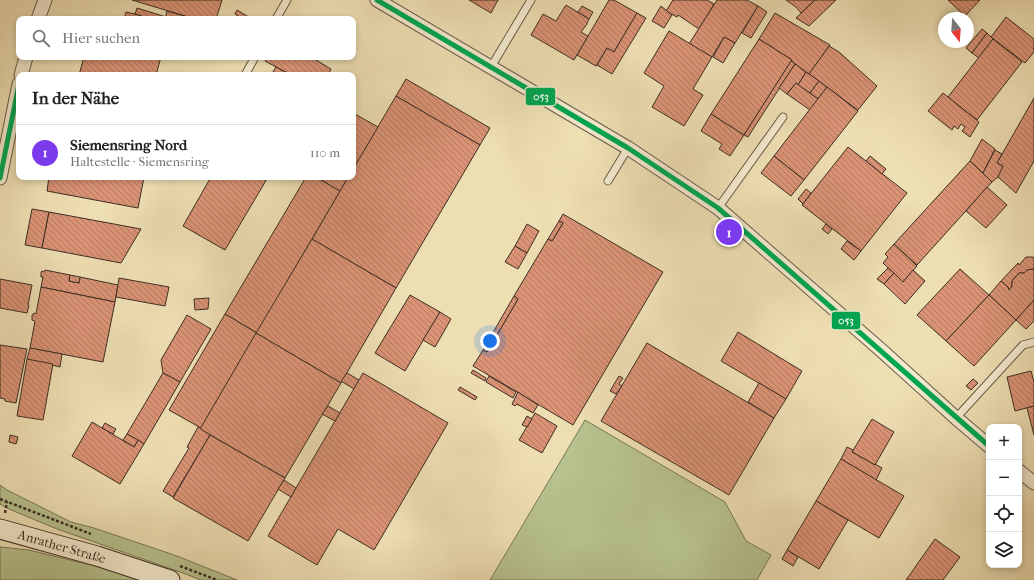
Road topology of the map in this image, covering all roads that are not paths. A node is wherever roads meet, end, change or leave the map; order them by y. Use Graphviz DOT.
graph roads {
  1 [pos="45,0"];
  2 [pos="287,0"];
  3 [pos="377,0"];
  4 [pos="531,0"];
  5 [pos="39,16"];
  6 [pos="278,16"];
  7 [pos="25,60"];
  8 [pos="253,60"];
  9 [pos="491,67"];
  10 [pos="22,72"];
  11 [pos="247,72"];
  12 [pos="16,99"];
  13 [pos="783,117"];
  14 [pos="628,148"];
  15 [pos="0,178"];
  16 [pos="608,181"];
  17 [pos="718,208"];
  18 [pos="1034,342"];
  19 [pos="956,418"];
  20 [pos="986,443"];
  21 [pos="1022,473"];
  22 [pos="1034,483"];
  23 [pos="0,529"];
  24 [pos="170,580"];
  1 -- 5 [label="street"];
  2 -- 6 [label="lane"];
  3 -- 9 [label="street"];
  4 -- 9 [label="lane"];
  7 -- 10 [label="street"];
  8 -- 11 [label="lane"];
  9 -- 14 [label="street"];
  12 -- 15 [label="street"];
  13 -- 17 [label="lane"];
  14 -- 16 [label="lane"];
  14 -- 17 [label="street"];
  17 -- 19 [label="street"];
  18 -- 19 [label="lane"];
  19 -- 20 [label="street"];
  21 -- 22 [label="street"];
  23 -- 24 [label="street, Anrather Straße"];
}
